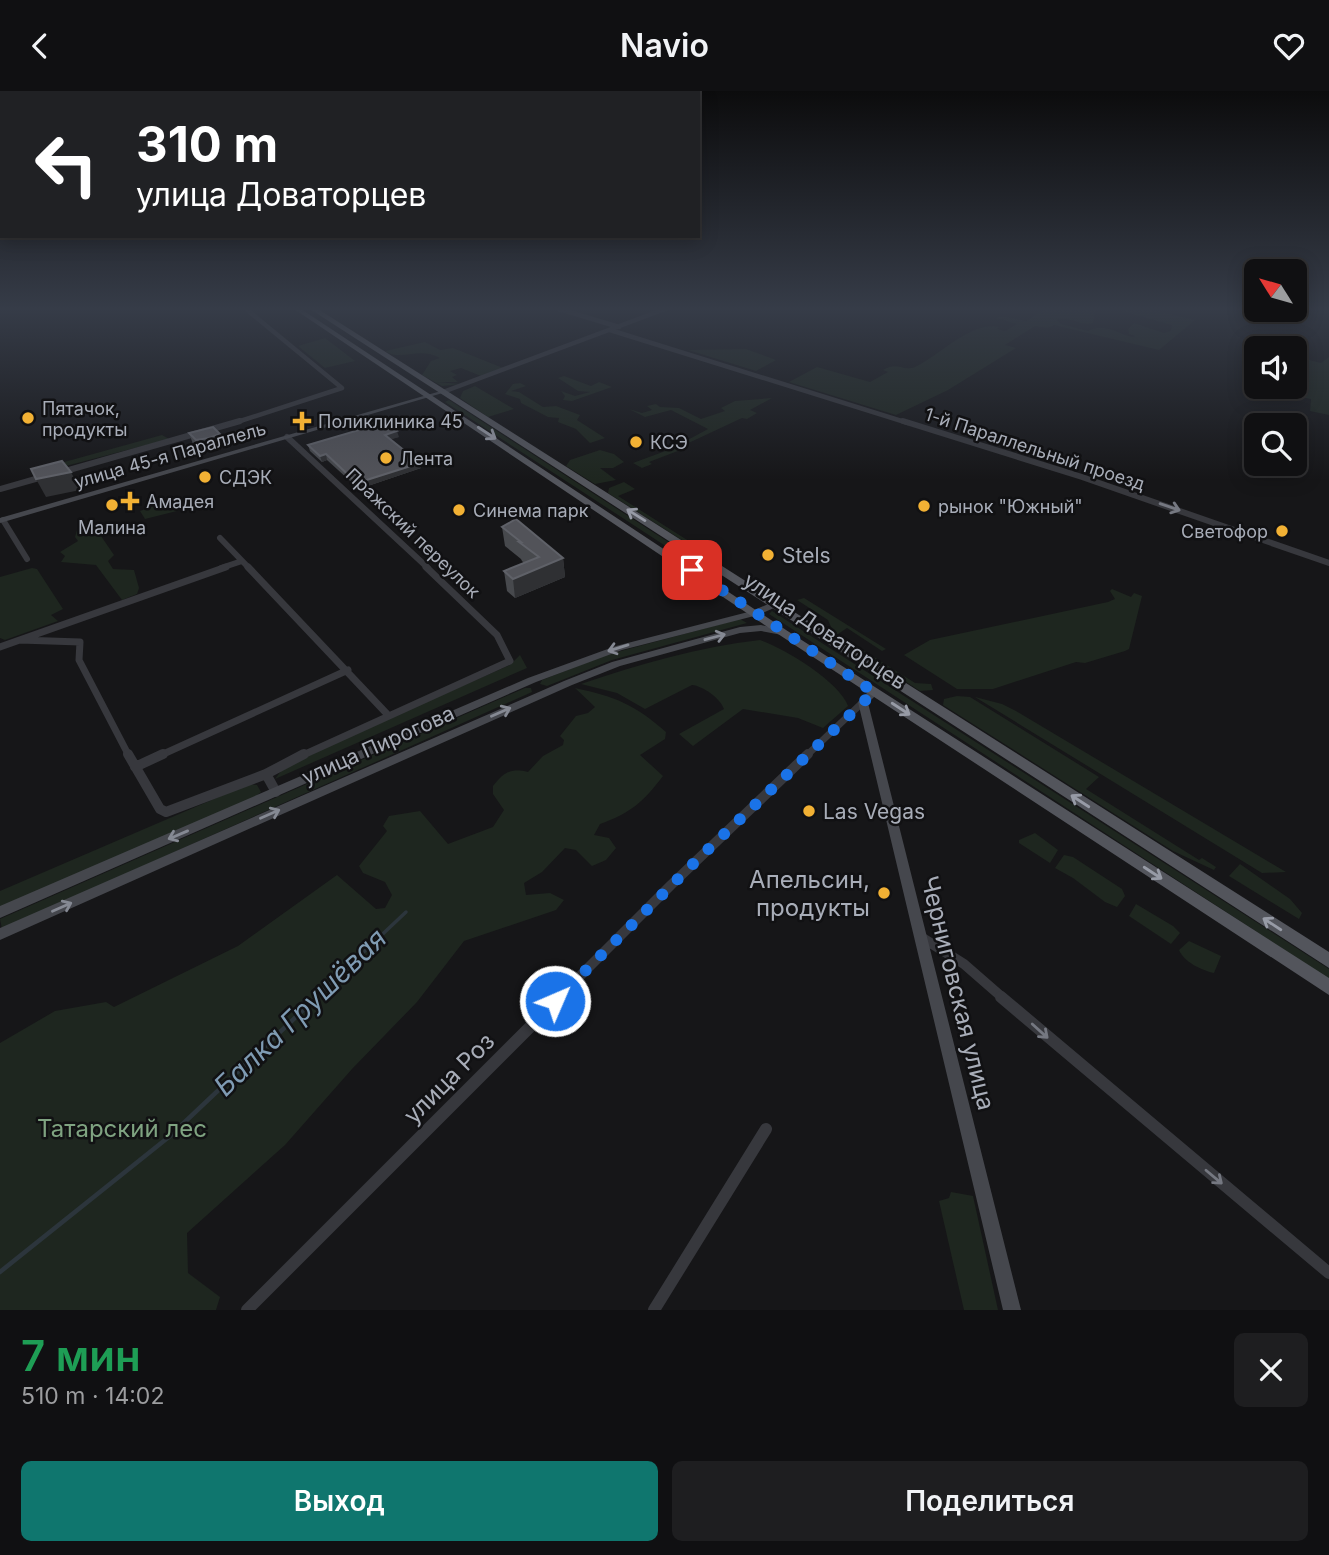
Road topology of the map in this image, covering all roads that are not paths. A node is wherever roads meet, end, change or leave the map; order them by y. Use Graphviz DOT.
graph roads {
  1 [pos="315,366"];
  2 [pos="384,366"];
  3 [pos="402,366"];
  4 [pos="517,366"];
  5 [pos="725,366"];
  6 [pos="443,392"];
  7 [pos="430,396"];
  8 [pos="287,437"];
  9 [pos="0,489"];
  10 [pos="1,518"];
  11 [pos="220,538"];
  12 [pos="27,559"];
  13 [pos="242,561"];
  14 [pos="1329,563"];
  15 [pos="773,605"];
  16 [pos="755,613"];
  17 [pos="782,632"];
  18 [pos="20,640"];
  19 [pos="0,647"];
  20 [pos="348,670"];
  21 [pos="532,680"];
  22 [pos="545,693"];
  23 [pos="868,697"];
  24 [pos="388,715"];
  25 [pos="135,767"];
  26 [pos="265,774"];
  27 [pos="276,792"];
  28 [pos="0,912"];
  29 [pos="0,934"];
  30 [pos="921,937"];
  31 [pos="1329,961"];
  32 [pos="1329,987"];
  33 [pos="766,1129"];
  34 [pos="1329,1273"];
  35 [pos="247,1310"];
  36 [pos="654,1310"];
  37 [pos="1012,1310"];
  1 -- 9 [label="street"];
  2 -- 7 [label="main road, улица Доваторцев"];
  3 -- 6 [label="main road, улица Доваторцев"];
  4 -- 6 [label="street"];
  5 -- 14 [label="street, 1-й Параллельный проезд, one-way"];
  6 -- 7 [label="main road, улица 45-я Параллель"];
  15 -- 6 [label="main road, улица Доваторцев, one-way"];
  7 -- 8 [label="main road, улица 45-я Параллель"];
  7 -- 16 [label="main road, улица Доваторцев, one-way"];
  8 -- 10 [label="main road, улица 45-я Параллель"];
  8 -- 24 [label="street, Пражский переулок"];
  10 -- 12 [label="street"];
  11 -- 13 [label="street"];
  13 -- 18 [label="street"];
  13 -- 20 [label="street"];
  15 -- 16 [label="main road, улица Пирогова"];
  31 -- 15 [label="main road, улица Доваторцев, one-way"];
  16 -- 17 [label="main road, улица Доваторцев"];
  16 -- 21 [label="main road, улица Пирогова, one-way"];
  22 -- 17 [label="main road, улица Пирогова, one-way"];
  17 -- 23 [label="main road, улица Доваторцев"];
  18 -- 19 [label="street"];
  18 -- 25 [label="street"];
  20 -- 24 [label="street"];
  20 -- 25 [label="street"];
  21 -- 22 [label="main road"];
  21 -- 27 [label="main road, улица Пирогова"];
  29 -- 22 [label="main road, улица Пирогова, one-way"];
  23 -- 30 [label="main road, Черниговская улица"];
  23 -- 32 [label="main road, улица Доваторцев, one-way"];
  23 -- 35 [label="street, улица Роз"];
  24 -- 26 [label="street"];
  25 -- 26 [label="street"];
  26 -- 27 [label="street"];
  27 -- 28 [label="main road, улица Пирогова, one-way"];
  30 -- 34 [label="street, one-way"];
  30 -- 37 [label="main road, Черниговская улица"];
  33 -- 36 [label="street"];
}
